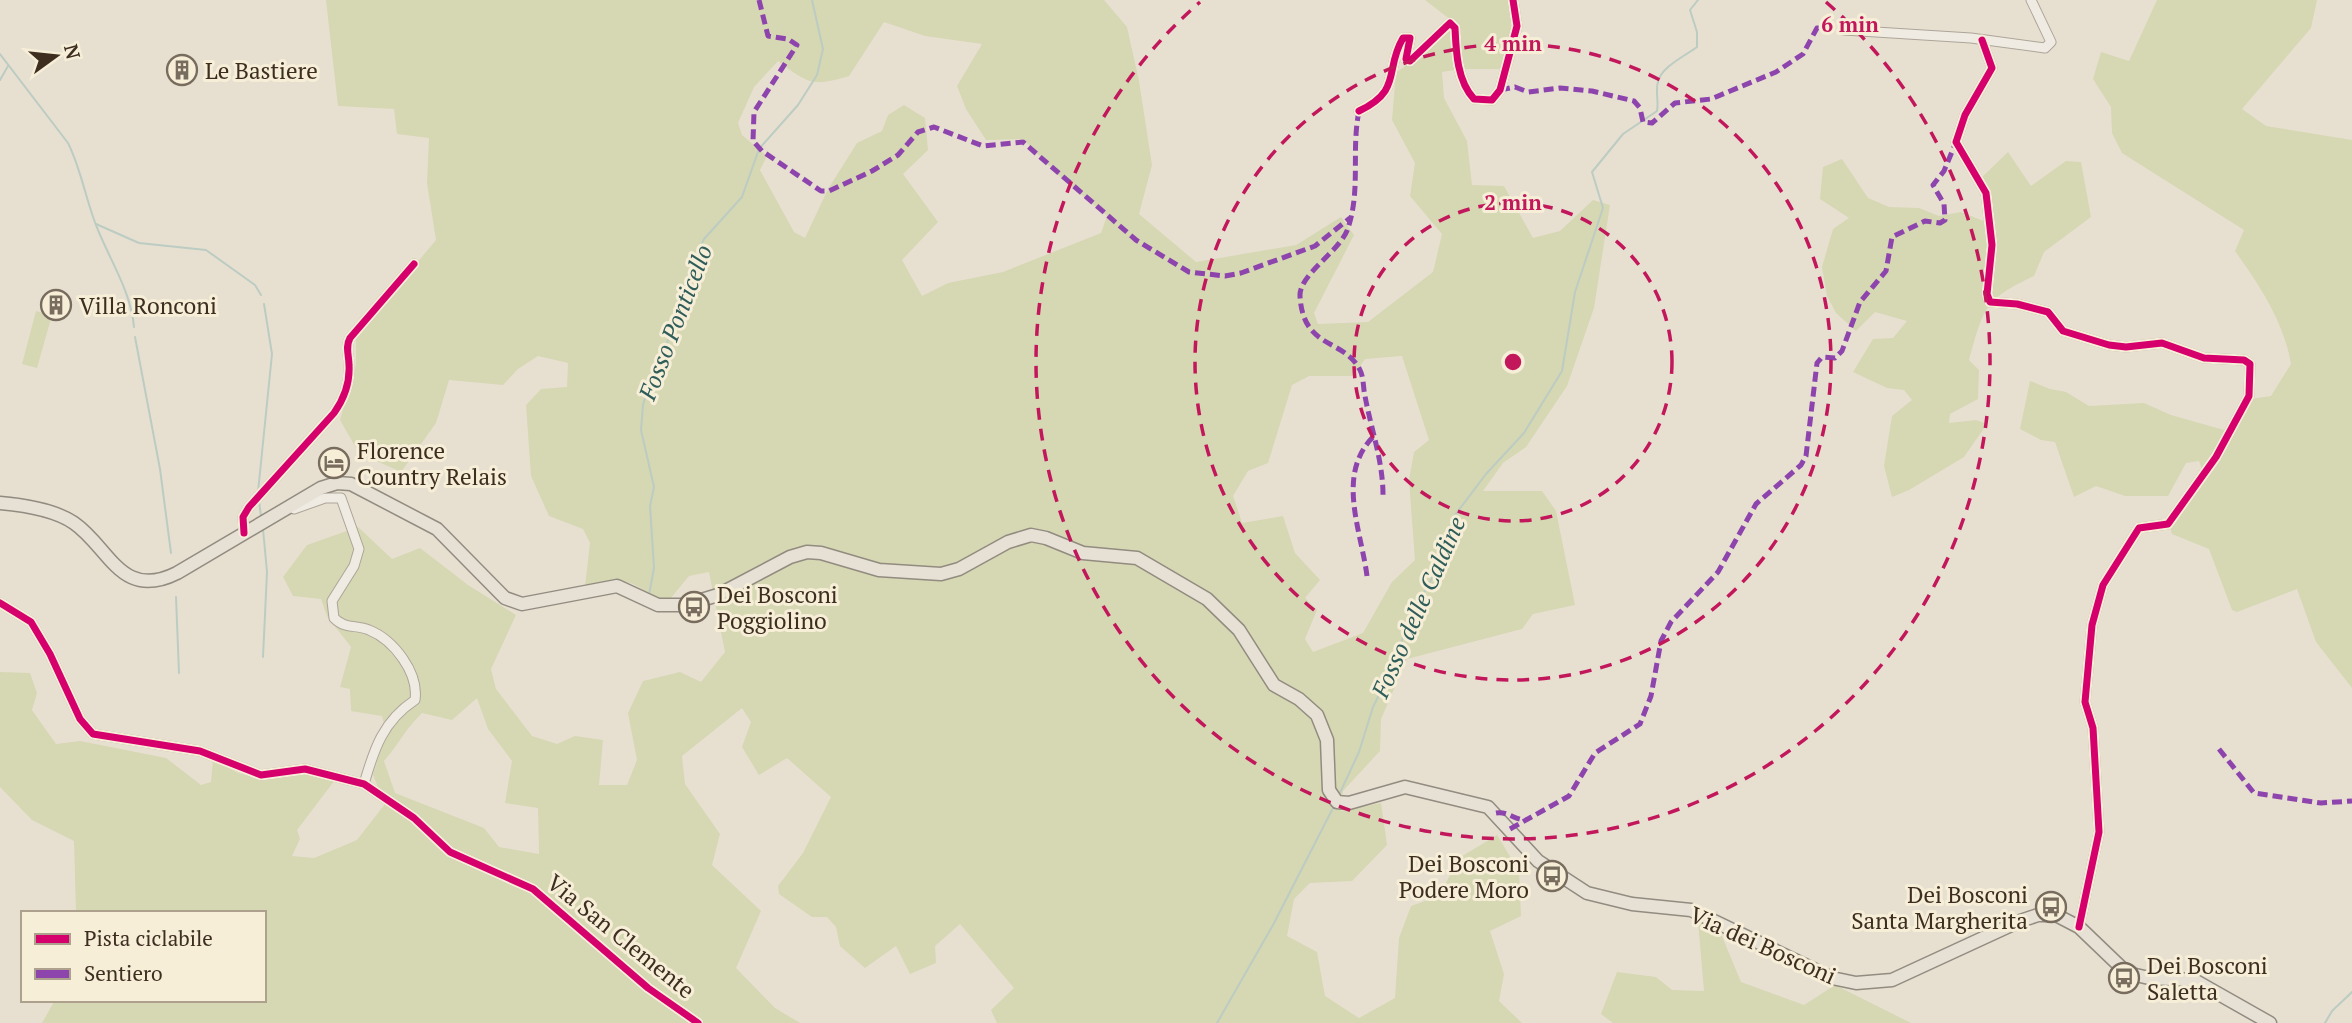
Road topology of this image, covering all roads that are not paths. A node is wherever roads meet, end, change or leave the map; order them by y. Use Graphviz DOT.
graph roads {
  1 [pos="1513,0"];
  2 [pos="2031,0"];
  3 [pos="1844,30"];
  4 [pos="1982,40"];
  5 [pos="1359,111"];
  6 [pos="414,264"];
  7 [pos="0,503"];
  8 [pos="266,520"];
  9 [pos="244,533"];
  10 [pos="0,603"];
  11 [pos="363,784"];
  12 [pos="2079,927"];
  13 [pos="698,1023"];
  14 [pos="2270,1023"];
  1 -- 5 [label="street"];
  2 -- 4 [label="street"];
  3 -- 4 [label="street"];
  4 -- 12 [label="street"];
  6 -- 9 [label="street"];
  7 -- 9 [label="main road, Via dei Bosconi"];
  8 -- 9 [label="main road, Via dei Bosconi"];
  8 -- 11 [label="street"];
  8 -- 12 [label="main road, Via dei Bosconi"];
  10 -- 11 [label="street, Via San Clemente"];
  11 -- 13 [label="street, Via San Clemente"];
  12 -- 14 [label="main road, Via dei Bosconi"];
}
